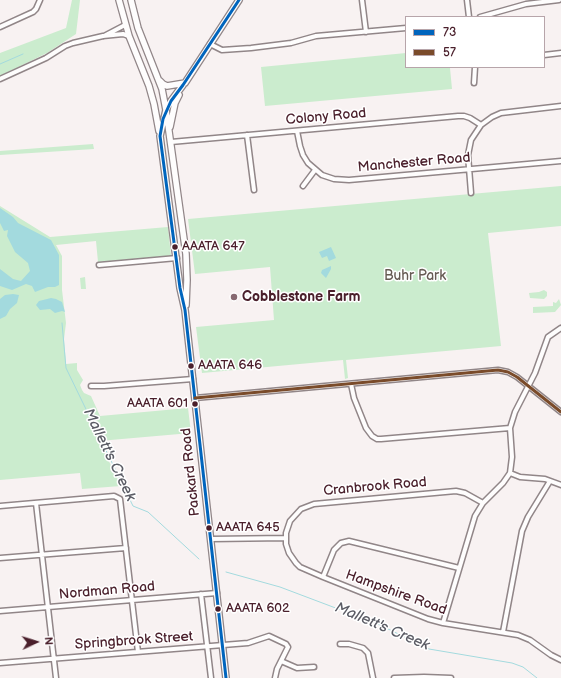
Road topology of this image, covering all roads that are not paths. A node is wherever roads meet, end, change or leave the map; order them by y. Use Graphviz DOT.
graph roads {
  1 [pos="40,0"];
  2 [pos="119,0"];
  3 [pos="130,0"];
  4 [pos="239,0"];
  5 [pos="362,0"];
  6 [pos="467,0"];
  7 [pos="559,0"];
  8 [pos="469,16"];
  9 [pos="484,16"];
  10 [pos="125,25"];
  11 [pos="0,27"];
  12 [pos="405,28"];
  13 [pos="366,32"];
  14 [pos="104,36"];
  15 [pos="129,36"];
  16 [pos="210,44"];
  17 [pos="134,50"];
  18 [pos="561,53"];
  19 [pos="545,55"];
  20 [pos="152,63"];
  21 [pos="475,68"];
  22 [pos="0,79"];
  23 [pos="159,79"];
  24 [pos="474,83"];
  25 [pos="184,84"];
  26 [pos="561,106"];
  27 [pos="166,110"];
  28 [pos="481,125"];
  29 [pos="297,130"];
  30 [pos="169,133"];
  31 [pos="247,135"];
  32 [pos="160,136"];
  33 [pos="170,142"];
  34 [pos="561,161"];
  35 [pos="468,169"];
  36 [pos="315,170"];
  37 [pos="303,186"];
  38 [pos="254,190"];
  39 [pos="168,193"];
  40 [pos="471,193"];
  41 [pos="182,222"];
  42 [pos="174,232"];
  43 [pos="177,258"];
  44 [pos="98,264"];
  45 [pos="187,268"];
  46 [pos="185,310"];
  47 [pos="561,328"];
  48 [pos="193,379"];
  49 [pos="351,384"];
  50 [pos="92,386"];
  51 [pos="528,387"];
  52 [pos="195,398"];
  53 [pos="561,412"];
  54 [pos="510,428"];
  55 [pos="510,473"];
  56 [pos="550,481"];
  57 [pos="561,485"];
  58 [pos="36,503"];
  59 [pos="483,503"];
  60 [pos="0,506"];
  61 [pos="286,538"];
  62 [pos="211,539"];
  63 [pos="126,548"];
  64 [pos="42,554"];
  65 [pos="0,558"];
  66 [pos="459,568"];
  67 [pos="323,577"];
  68 [pos="217,593"];
  69 [pos="201,594"];
  70 [pos="132,600"];
  71 [pos="48,607"];
  72 [pos="0,611"];
  73 [pos="442,623"];
  74 [pos="503,632"];
  75 [pos="340,644"];
  76 [pos="222,645"];
  77 [pos="207,647"];
  78 [pos="138,652"];
  79 [pos="53,659"];
  80 [pos="561,660"];
  81 [pos="281,661"];
  82 [pos="0,663"];
  83 [pos="314,667"];
  84 [pos="56,678"];
  85 [pos="211,678"];
  86 [pos="226,678"];
  87 [pos="275,678"];
  88 [pos="373,678"];
  89 [pos="394,678"];
  90 [pos="451,678"];
  1 -- 11 [label="street"];
  2 -- 10 [label="main road"];
  3 -- 20 [label="main road, Packard Road"];
  4 -- 16 [label="main road, Packard Road"];
  5 -- 13 [label="street"];
  6 -- 8 [label="street"];
  7 -- 9 [label="street"];
  10 -- 14 [label="street"];
  10 -- 15 [label="main road"];
  12 -- 13 [label="street"];
  13 -- 16 [label="street"];
  14 -- 15 [label="street"];
  14 -- 22 [label="street"];
  15 -- 17 [label="main road"];
  16 -- 25 [label="main road, Packard Road"];
  17 -- 20 [label="main road"];
  17 -- 32 [label="main road"];
  18 -- 19 [label="street"];
  20 -- 23 [label="main road, Packard Road"];
  21 -- 24 [label="street"];
  23 -- 25 [label="main road"];
  23 -- 27 [label="main road, Packard Road"];
  25 -- 27 [label="main road, Packard Road"];
  25 -- 30 [label="main road"];
  26 -- 28 [label="street"];
  27 -- 30 [label="main road, Packard Road"];
  27 -- 32 [label="main road, Packard Road"];
  28 -- 29 [label="street, Colony Road"];
  28 -- 35 [label="street"];
  29 -- 31 [label="street, Colony Road"];
  29 -- 36 [label="street, Manchester Road"];
  30 -- 33 [label="main road, Packard Road"];
  31 -- 33 [label="street, Colony Road"];
  31 -- 38 [label="street"];
  32 -- 39 [label="main road, Packard Road"];
  33 -- 41 [label="main road, Packard Road"];
  34 -- 35 [label="street, Manchester Road"];
  35 -- 36 [label="street, Manchester Road"];
  35 -- 40 [label="street"];
  36 -- 37 [label="street"];
  39 -- 41 [label="main road"];
  39 -- 42 [label="main road, Packard Road"];
  41 -- 45 [label="main road, Packard Road"];
  42 -- 43 [label="main road, Packard Road"];
  42 -- 45 [label="main road"];
  43 -- 44 [label="street"];
  43 -- 46 [label="main road, Packard Road"];
  45 -- 46 [label="main road, Packard Road"];
  46 -- 48 [label="main road, Packard Road"];
  47 -- 51 [label="street"];
  48 -- 50 [label="street"];
  48 -- 52 [label="main road, Packard Road"];
  49 -- 51 [label="street"];
  49 -- 52 [label="street"];
  49 -- 54 [label="street"];
  51 -- 53 [label="street"];
  51 -- 54 [label="street"];
  52 -- 62 [label="main road, Packard Road"];
  54 -- 55 [label="street"];
  55 -- 56 [label="street"];
  55 -- 59 [label="street"];
  56 -- 57 [label="street"];
  56 -- 74 [label="street"];
  58 -- 60 [label="street"];
  58 -- 63 [label="street"];
  58 -- 64 [label="street"];
  59 -- 61 [label="street, Cranbrook Road"];
  59 -- 66 [label="street"];
  61 -- 62 [label="street"];
  61 -- 67 [label="street, Hampshire Road"];
  62 -- 68 [label="main road, Packard Road"];
  63 -- 64 [label="street"];
  63 -- 70 [label="street"];
  64 -- 65 [label="street"];
  64 -- 71 [label="street"];
  66 -- 67 [label="street"];
  66 -- 73 [label="street"];
  67 -- 73 [label="street, Hampshire Road"];
  68 -- 69 [label="street, Nordman Road"];
  68 -- 76 [label="main road, Packard Road"];
  69 -- 70 [label="street, Nordman Road"];
  69 -- 77 [label="street"];
  70 -- 71 [label="street, Nordman Road"];
  70 -- 78 [label="street"];
  71 -- 72 [label="street, Nordman Road"];
  71 -- 79 [label="street"];
  73 -- 74 [label="street, Hampshire Road"];
  74 -- 80 [label="street, Hampshire Road"];
  75 -- 88 [label="street"];
  76 -- 77 [label="street, Springbrook Street"];
  76 -- 81 [label="street, Springbrook Street"];
  76 -- 86 [label="main road, Packard Road"];
  77 -- 78 [label="street, Springbrook Street"];
  77 -- 85 [label="street"];
  78 -- 79 [label="street, Springbrook Street"];
  79 -- 82 [label="street, Springbrook Street"];
  79 -- 84 [label="street"];
  81 -- 83 [label="street"];
  81 -- 87 [label="street"];
  89 -- 90 [label="street"];
}
